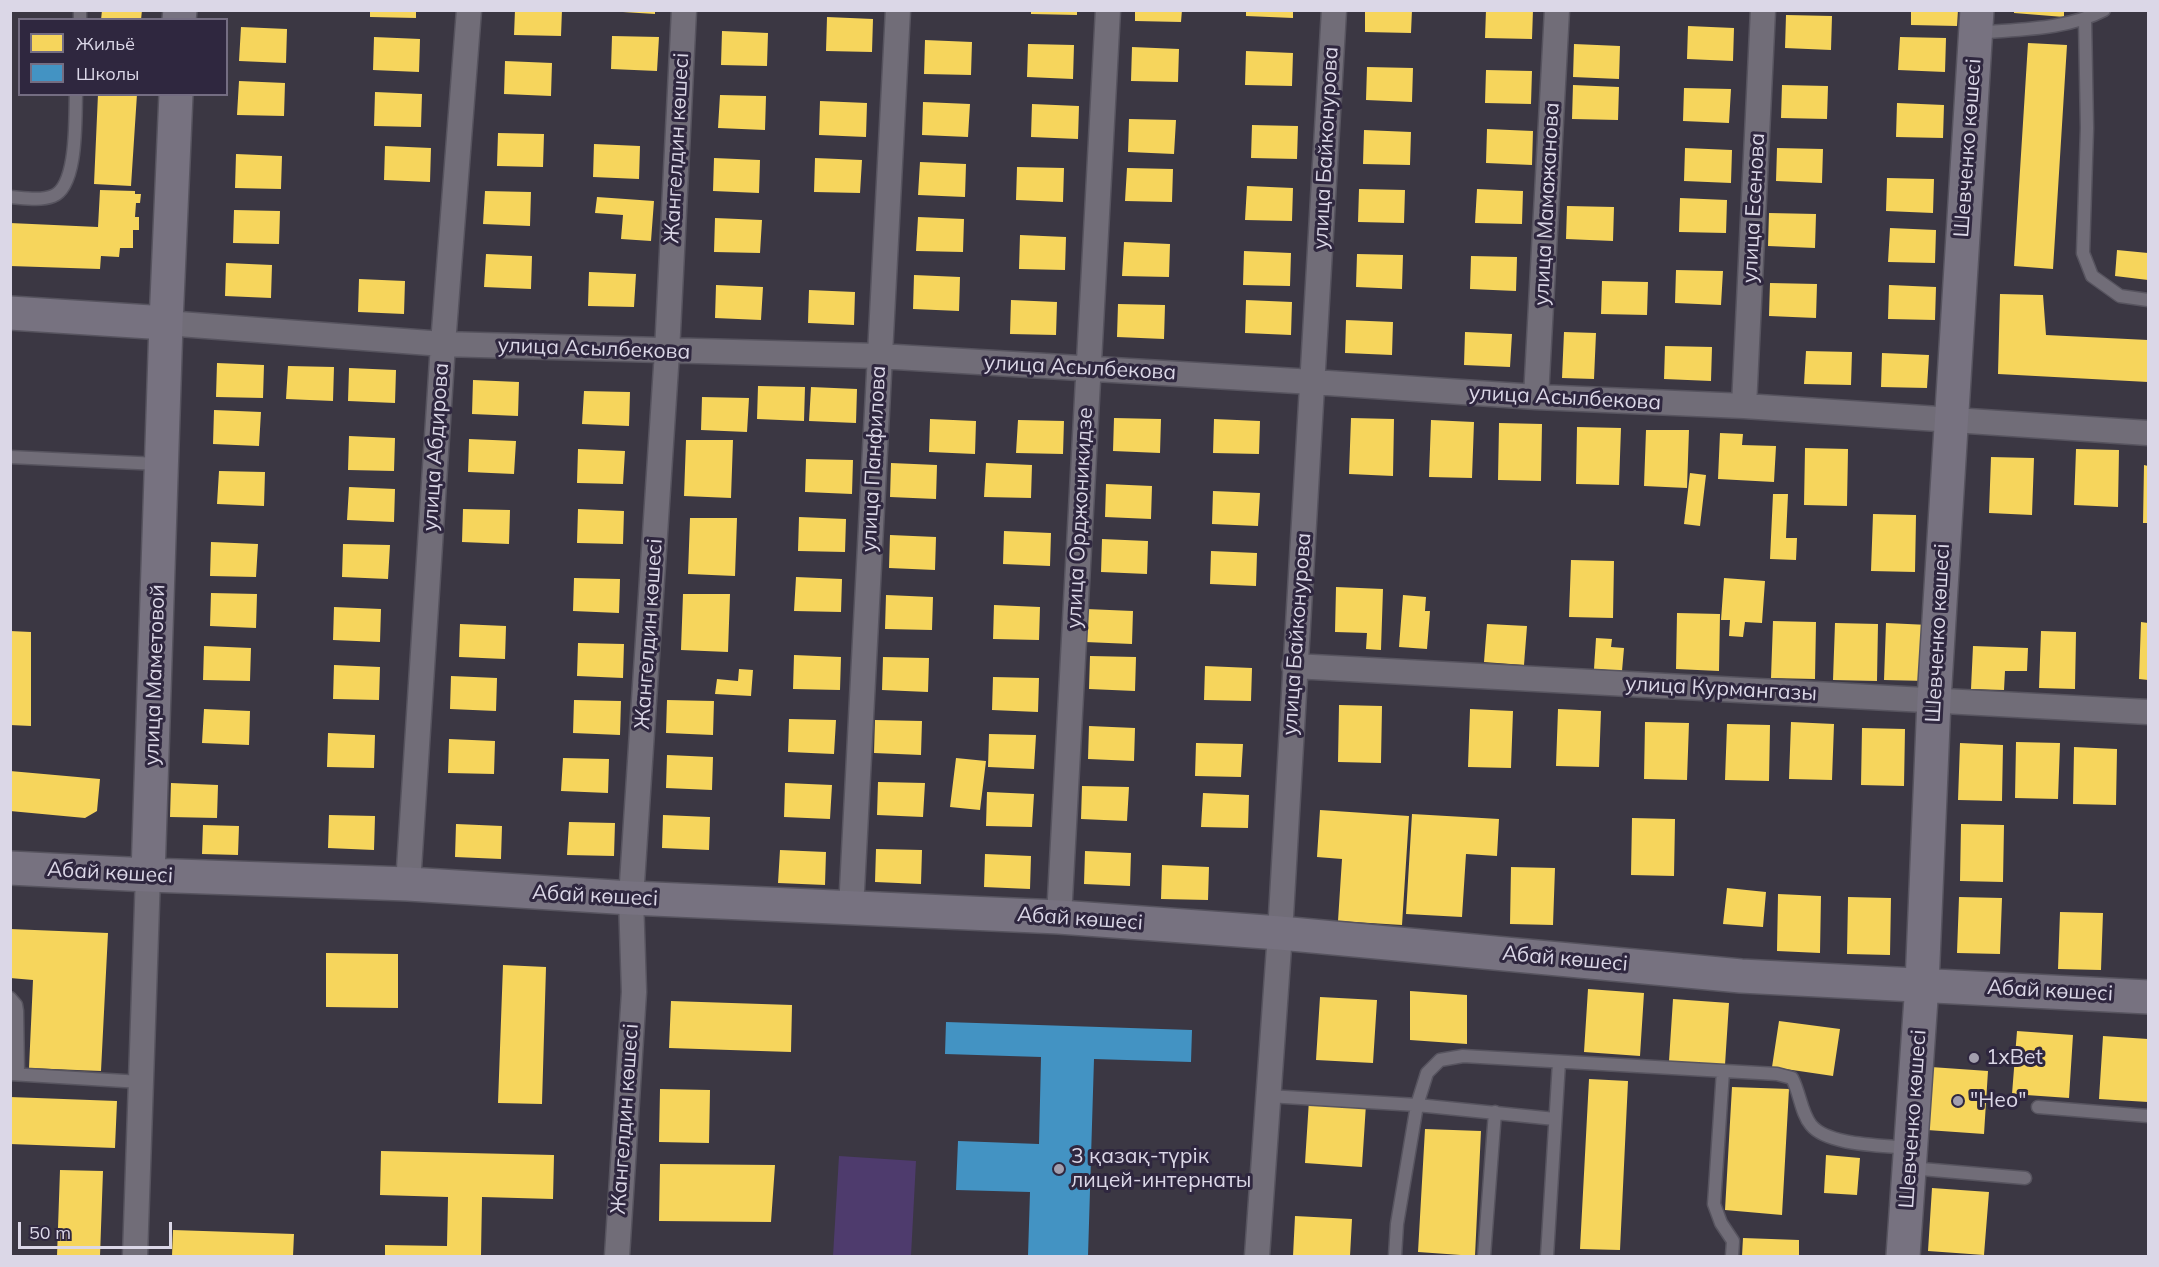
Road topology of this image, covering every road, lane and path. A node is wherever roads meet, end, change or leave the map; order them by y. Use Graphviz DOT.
graph roads {
  1 [pos="470,10"];
  2 [pos="684,10"];
  3 [pos="898,10"];
  4 [pos="1108,10"];
  5 [pos="1334,10"];
  6 [pos="1557,10"];
  7 [pos="1763,10"];
  8 [pos="2104,10"];
  9 [pos="2085,20"];
  10 [pos="1976,22"];
  11 [pos="76,96"];
  12 [pos="176,96"];
  13 [pos="10,197"];
  14 [pos="2148,300"];
  15 [pos="10,313"];
  16 [pos="166,323"];
  17 [pos="443,344"];
  18 [pos="667,352"];
  19 [pos="879,356"];
  20 [pos="1088,369"];
  21 [pos="1313,382"];
  22 [pos="1536,397"];
  23 [pos="1744,406"];
  24 [pos="1951,420"];
  25 [pos="2148,433"];
  26 [pos="10,457"];
  27 [pos="162,464"];
  28 [pos="1294,666"];
  29 [pos="1934,700"];
  30 [pos="2148,712"];
  31 [pos="10,868"];
  32 [pos="148,875"];
  33 [pos="408,884"];
  34 [pos="631,898"];
  35 [pos="851,909"];
  36 [pos="1059,917"];
  37 [pos="1280,933"];
  38 [pos="1922,984"];
  39 [pos="2148,997"];
  40 [pos="10,998"];
  41 [pos="1559,1062"];
  42 [pos="1723,1071"];
  43 [pos="14,1074"];
  44 [pos="141,1082"];
  45 [pos="1268,1096"];
  46 [pos="1417,1105"];
  47 [pos="2038,1107"];
  48 [pos="1496,1112"];
  49 [pos="2148,1116"];
  50 [pos="1555,1119"];
  51 [pos="1910,1158"];
  52 [pos="2025,1178"];
  53 [pos="135,1257"];
  54 [pos="616,1257"];
  55 [pos="1257,1257"];
  56 [pos="1395,1257"];
  57 [pos="1484,1257"];
  58 [pos="1547,1257"];
  59 [pos="1732,1257"];
  60 [pos="1903,1257"];
  1 -- 17 [label="street, улица Абдирова"];
  2 -- 18 [label="street, Жангелдин көшесі"];
  3 -- 19 [label="street, улица Панфилова"];
  4 -- 20 [label="street, улица Орджоникидзе"];
  5 -- 21 [label="street, улица Байконурова"];
  6 -- 22 [label="street, улица Мамажанова"];
  7 -- 23 [label="street, улица Есенова"];
  8 -- 9 [label="lane"];
  9 -- 10 [label="lane"];
  9 -- 14 [label="lane"];
  10 -- 24 [label="street, Шевченко көшесі"];
  11 -- 13 [label="lane"];
  12 -- 16 [label="street, улица Маметовой"];
  15 -- 16 [label="street, улица Асылбекова"];
  16 -- 17 [label="street, улица Асылбекова"];
  16 -- 27 [label="street, улица Маметовой"];
  17 -- 18 [label="street, улица Асылбекова"];
  17 -- 33 [label="street, улица Абдирова"];
  18 -- 19 [label="street, улица Асылбекова"];
  18 -- 34 [label="street, Жангелдин көшесі"];
  19 -- 20 [label="street, улица Асылбекова"];
  19 -- 35 [label="street, улица Панфилова"];
  20 -- 21 [label="street, улица Асылбекова"];
  20 -- 36 [label="street, улица Орджоникидзе"];
  21 -- 22 [label="street, улица Асылбекова"];
  21 -- 28 [label="street, улица Байконурова"];
  22 -- 23 [label="street, улица Асылбекова"];
  23 -- 24 [label="street, улица Асылбекова"];
  24 -- 25 [label="street, улица Асылбекова"];
  24 -- 29 [label="street, Шевченко көшесі"];
  26 -- 27 [label="lane"];
  27 -- 32 [label="street, улица Маметовой"];
  28 -- 29 [label="street, улица Курмангазы"];
  28 -- 37 [label="street, улица Байконурова"];
  29 -- 30 [label="street, улица Курмангазы"];
  29 -- 38 [label="street, Шевченко көшесі"];
  31 -- 32 [label="street, Абай көшесі"];
  32 -- 33 [label="street, Абай көшесі"];
  32 -- 44 [label="street, улица Маметовой"];
  33 -- 34 [label="street, Абай көшесі"];
  34 -- 35 [label="street, Абай көшесі"];
  34 -- 54 [label="street, Жангелдин көшесі"];
  35 -- 36 [label="street, Абай көшесі"];
  36 -- 37 [label="street, Абай көшесі"];
  37 -- 38 [label="street, Абай көшесі"];
  37 -- 45 [label="street, улица Байконурова"];
  38 -- 39 [label="street, Абай көшесі"];
  38 -- 51 [label="street, Шевченко көшесі"];
  40 -- 43 [label="lane"];
  41 -- 42 [label="lane"];
  41 -- 46 [label="lane"];
  41 -- 50 [label="lane"];
  42 -- 51 [label="lane"];
  42 -- 59 [label="lane"];
  43 -- 44 [label="lane"];
  44 -- 53 [label="street, улица Маметовой"];
  45 -- 46 [label="lane"];
  45 -- 55 [label="street, улица Байконурова"];
  46 -- 48 [label="lane"];
  46 -- 56 [label="lane"];
  47 -- 49 [label="lane"];
  48 -- 50 [label="lane"];
  48 -- 57 [label="lane"];
  50 -- 58 [label="lane"];
  51 -- 52 [label="lane"];
  51 -- 60 [label="street, Шевченко көшесі"];
}
